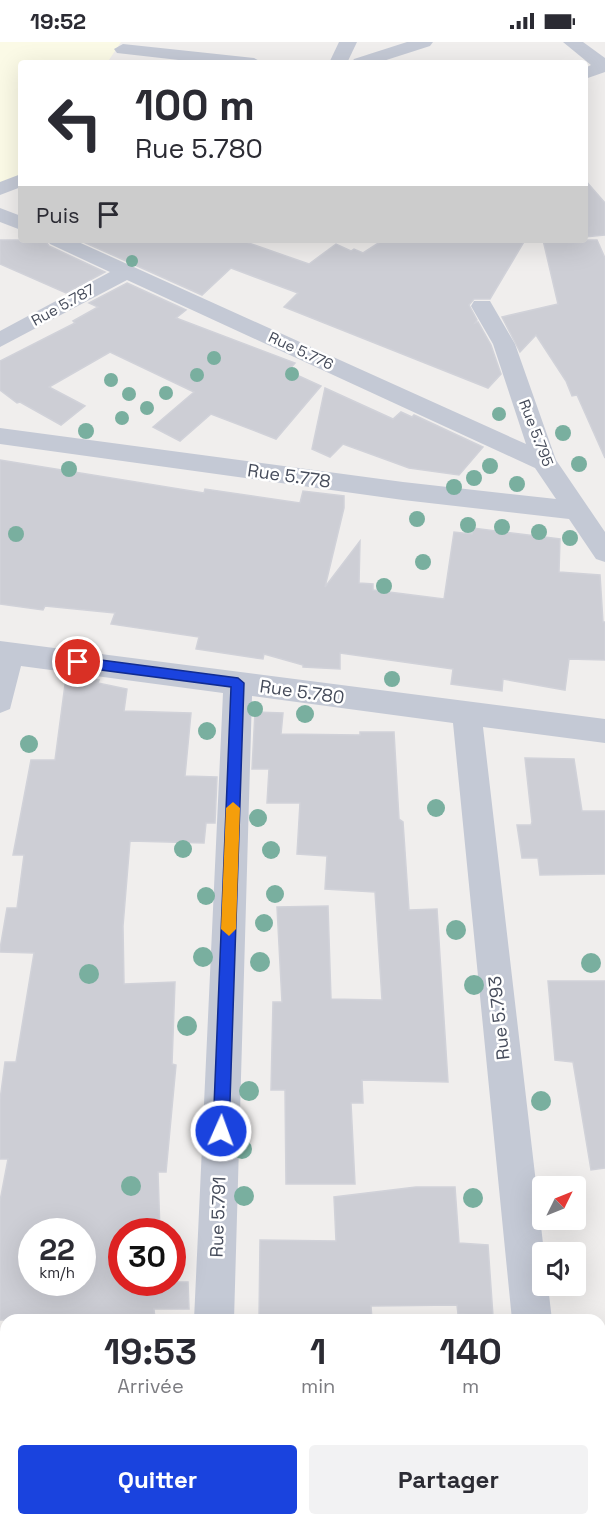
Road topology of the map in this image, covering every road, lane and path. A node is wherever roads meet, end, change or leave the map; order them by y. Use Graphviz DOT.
graph roads {
  1 [pos="348,42"];
  2 [pos="424,42"];
  3 [pos="572,42"];
  4 [pos="123,49"];
  5 [pos="226,60"];
  6 [pos="339,60"];
  7 [pos="369,60"];
  8 [pos="588,73"];
  9 [pos="18,181"];
  10 [pos="0,189"];
  11 [pos="0,214"];
  12 [pos="18,223"];
  13 [pos="64,243"];
  14 [pos="127,271"];
  15 [pos="482,306"];
  16 [pos="0,340"];
  17 [pos="0,436"];
  18 [pos="544,462"];
  19 [pos="579,511"];
  20 [pos="605,552"];
  21 [pos="5,653"];
  22 [pos="238,683"];
  23 [pos="0,701"];
  24 [pos="467,715"];
  25 [pos="605,731"];
  26 [pos="214,1314"];
  27 [pos="531,1314"];
  1 -- 6 [label="street"];
  2 -- 7 [label="street"];
  3 -- 8 [label="street"];
  4 -- 5 [label="street"];
  9 -- 10 [label="street"];
  11 -- 12 [label="street"];
  13 -- 14 [label="street, Rue 5.776"];
  14 -- 16 [label="street, Rue 5.787"];
  14 -- 18 [label="street, Rue 5.776"];
  15 -- 18 [label="street, Rue 5.795"];
  17 -- 19 [label="street, Rue 5.778"];
  18 -- 19 [label="street, Rue 5.795"];
  19 -- 20 [label="street, Rue 5.795"];
  21 -- 22 [label="street, Rue 5.780"];
  21 -- 23 [label="street"];
  22 -- 24 [label="street, Rue 5.780"];
  22 -- 26 [label="street, Rue 5.791"];
  24 -- 25 [label="street, Rue 5.780"];
  24 -- 27 [label="street, Rue 5.793"];
}
